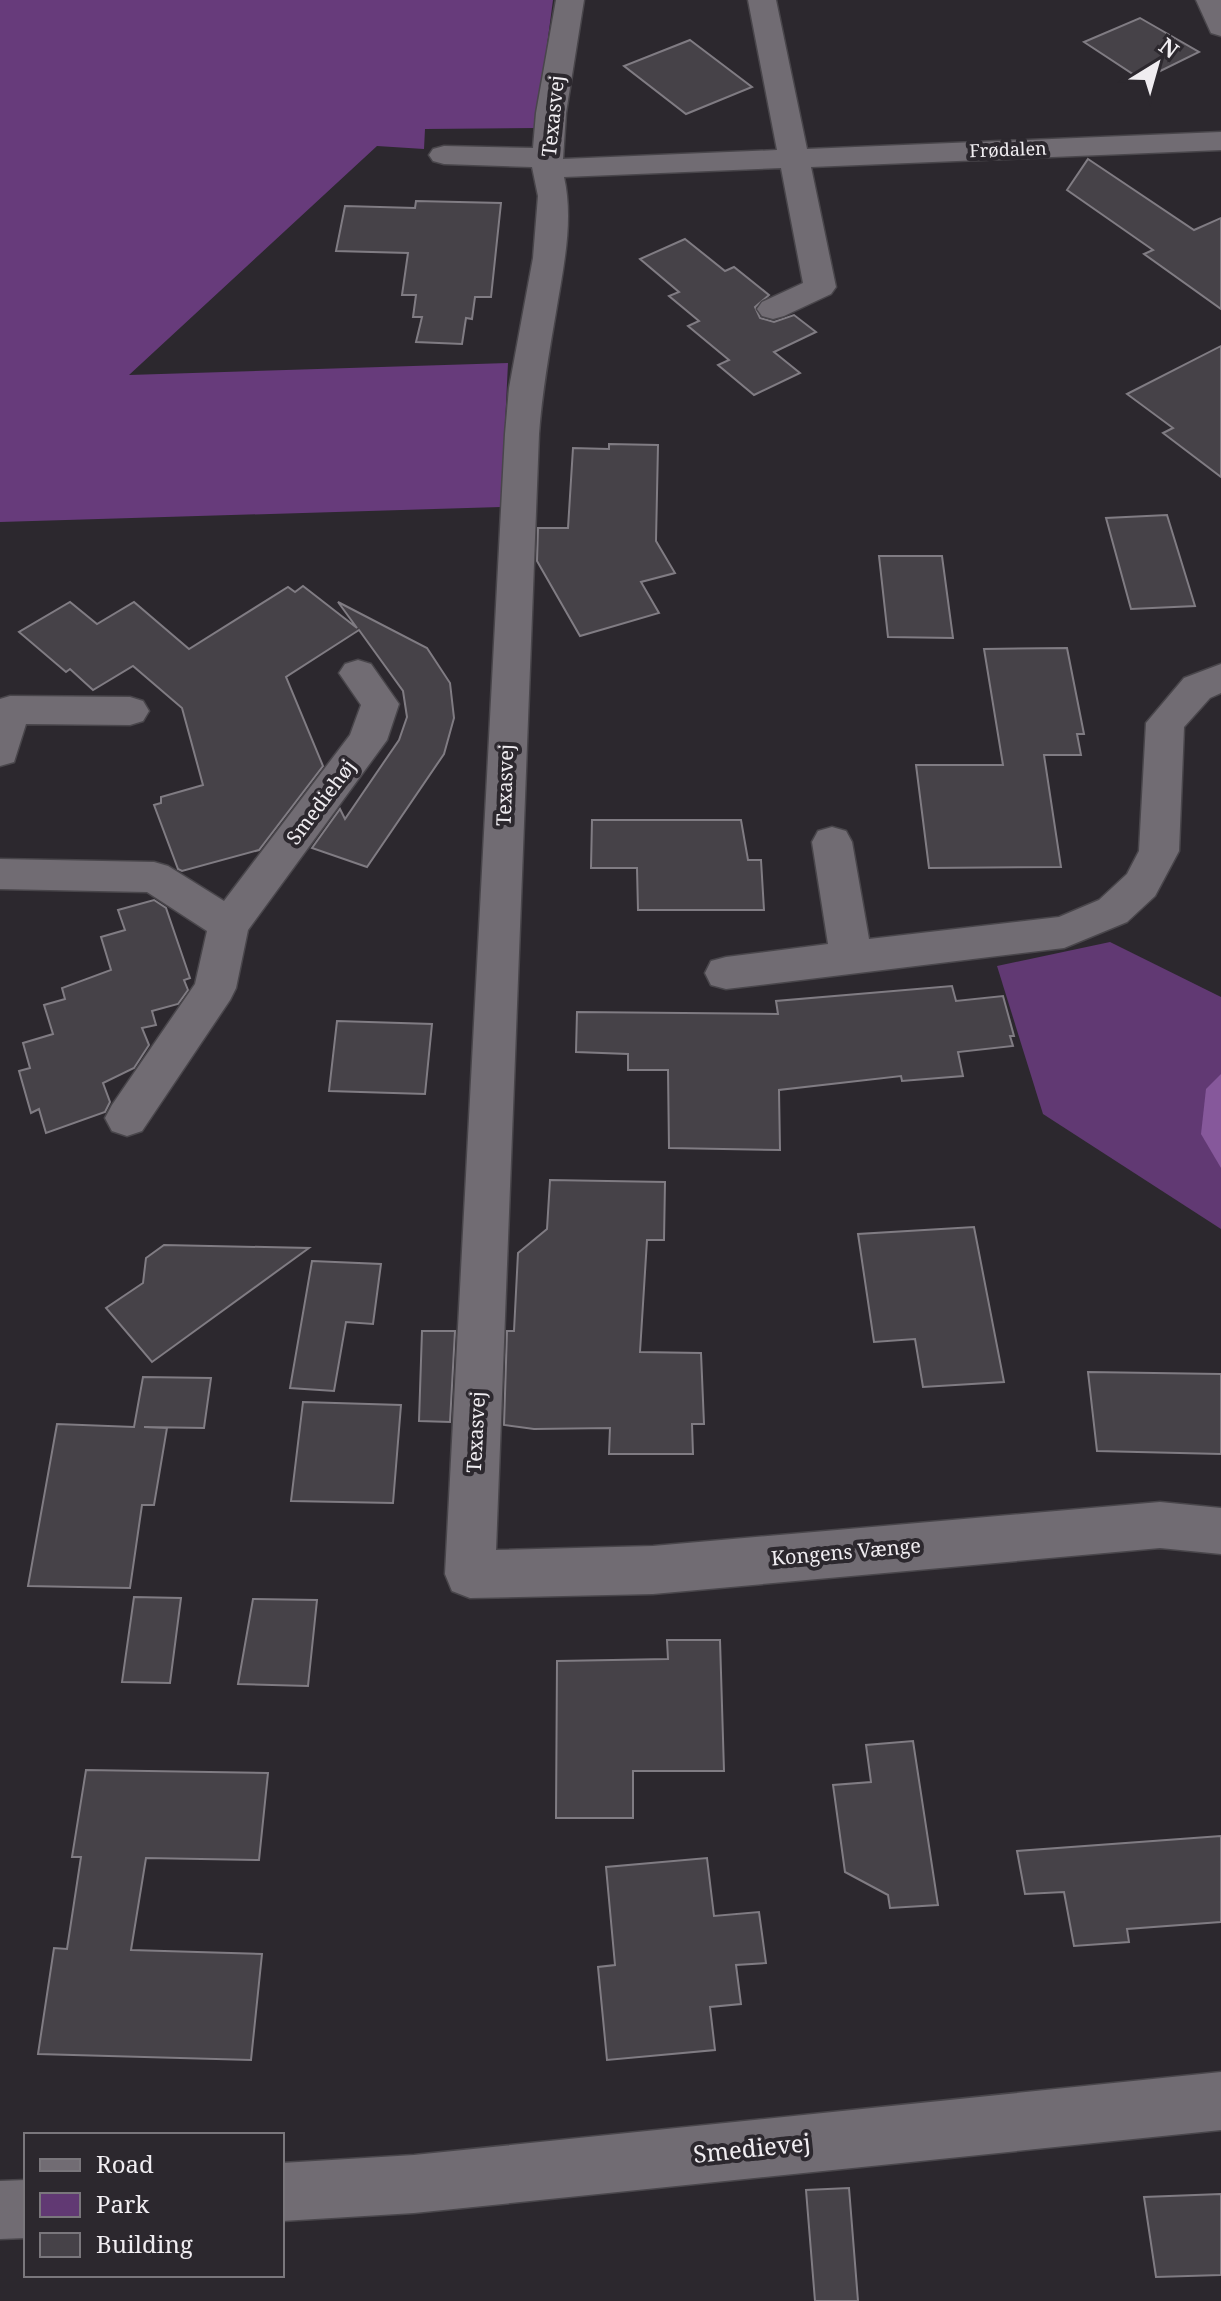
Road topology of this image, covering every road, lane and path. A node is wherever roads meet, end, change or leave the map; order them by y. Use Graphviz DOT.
graph roads {
  1 [pos="570,0"];
  2 [pos="762,0"];
  3 [pos="1210,0"];
  4 [pos="1221,27"];
  5 [pos="1221,34"];
  6 [pos="1221,54"];
  7 [pos="1221,141"];
  8 [pos="444,155"];
  9 [pos="794,159"];
  10 [pos="548,164"];
  11 [pos="773,309"];
  12 [pos="358,673"];
  13 [pos="1221,677"];
  14 [pos="130,711"];
  15 [pos="0,752"];
  16 [pos="832,842"];
  17 [pos="0,874"];
  18 [pos="229,925"];
  19 [pos="851,957"];
  20 [pos="726,973"];
  21 [pos="127,1118"];
  22 [pos="1221,1531"];
  23 [pos="470,1574"];
  24 [pos="1221,2101"];
  25 [pos="284,2192"];
  26 [pos="24,2209"];
  27 [pos="0,2210"];
  1 -- 10 [label="street, Texasvej"];
  2 -- 9 [label="street"];
  3 -- 4 [label="street"];
  5 -- 6 [label="street"];
  7 -- 9 [label="street, Frødalen"];
  8 -- 10 [label="street, Frødalen"];
  9 -- 10 [label="street, Frødalen"];
  9 -- 11 [label="street"];
  10 -- 23 [label="street, Texasvej"];
  12 -- 18 [label="street, Smediehøj"];
  13 -- 19 [label="street"];
  14 -- 15 [label="street"];
  16 -- 19 [label="street"];
  17 -- 18 [label="street"];
  18 -- 21 [label="street, Smediehøj"];
  19 -- 20 [label="street"];
  22 -- 23 [label="street, Kongens Vænge"];
  24 -- 25 [label="street, Smedievej"];
  26 -- 27 [label="street"];
}
